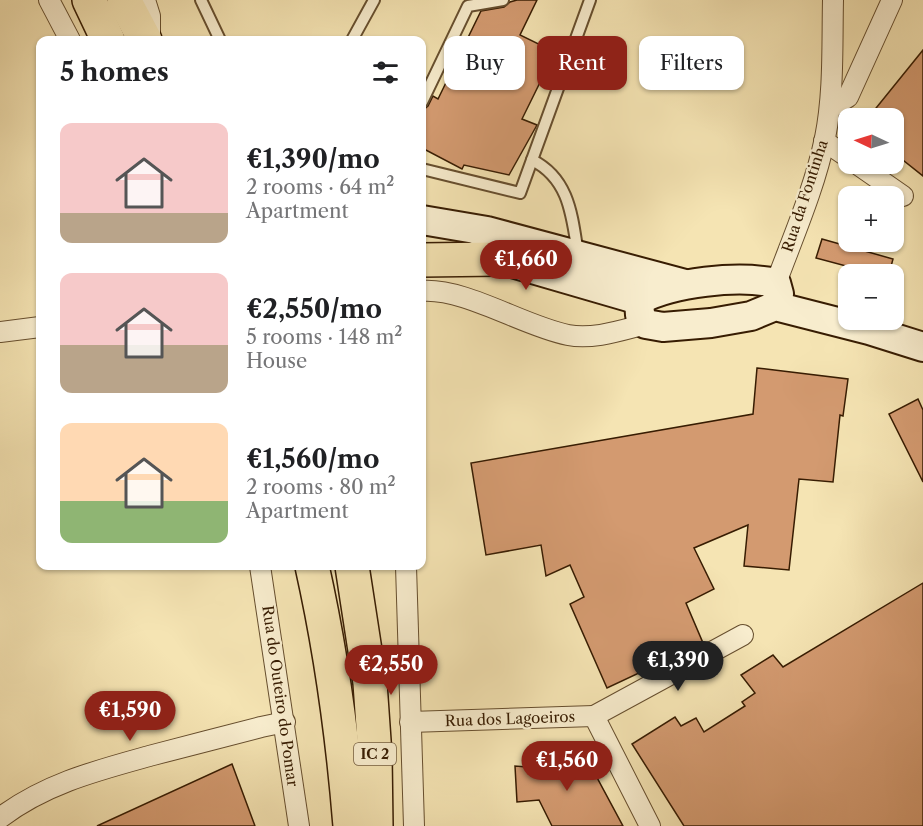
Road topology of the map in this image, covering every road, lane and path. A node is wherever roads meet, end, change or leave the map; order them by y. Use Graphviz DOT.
graph roads {
  1 [pos="49,0"];
  2 [pos="89,0"];
  3 [pos="124,0"];
  4 [pos="145,0"];
  5 [pos="201,0"];
  6 [pos="374,0"];
  7 [pos="503,0"];
  8 [pos="590,0"];
  9 [pos="832,0"];
  10 [pos="892,0"];
  11 [pos="68,36"];
  12 [pos="106,36"];
  13 [pos="143,36"];
  14 [pos="151,36"];
  15 [pos="218,36"];
  16 [pos="354,36"];
  17 [pos="426,94"];
  18 [pos="830,108"];
  19 [pos="824,141"];
  20 [pos="838,151"];
  21 [pos="532,160"];
  22 [pos="426,170"];
  23 [pos="871,174"];
  24 [pos="889,186"];
  25 [pos="426,221"];
  26 [pos="426,248"];
  27 [pos="578,254"];
  28 [pos="498,258"];
  29 [pos="426,260"];
  30 [pos="687,284"];
  31 [pos="426,291"];
  32 [pos="775,295"];
  33 [pos="643,312"];
  34 [pos="36,328"];
  35 [pos="0,332"];
  36 [pos="923,347"];
  37 [pos="262,570"];
  38 [pos="313,570"];
  39 [pos="353,570"];
  40 [pos="406,570"];
  41 [pos="743,635"];
  42 [pos="594,716"];
  43 [pos="410,722"];
  44 [pos="285,723"];
  45 [pos="0,818"];
  46 [pos="299,826"];
  47 [pos="350,826"];
  48 [pos="376,826"];
  49 [pos="414,826"];
  50 [pos="650,826"];
  1 -- 11 [label="street"];
  2 -- 12 [label="highway"];
  3 -- 13 [label="highway"];
  4 -- 14 [label="street"];
  5 -- 15 [label="lane"];
  6 -- 16 [label="lane"];
  7 -- 17 [label="lane"];
  8 -- 21 [label="lane"];
  9 -- 18 [label="street, Rua da Fontinha"];
  10 -- 18 [label="street"];
  18 -- 19 [label="street, Rua da Fontinha"];
  19 -- 20 [label="street"];
  19 -- 32 [label="street, Rua da Fontinha"];
  21 -- 22 [label="lane"];
  21 -- 27 [label="lane"];
  23 -- 24 [label="street"];
  25 -- 27 [label="main road"];
  26 -- 28 [label="main road"];
  27 -- 30 [label="main road"];
  28 -- 29 [label="highway"];
  28 -- 33 [label="main road"];
  30 -- 32 [label="main road"];
  30 -- 33 [label="main road"];
  31 -- 33 [label="street"];
  32 -- 33 [label="main road"];
  32 -- 36 [label="main road"];
  34 -- 35 [label="street"];
  37 -- 44 [label="street, Rua do Outeiro do Pomar"];
  38 -- 47 [label="highway, IC 2"];
  39 -- 48 [label="highway, IC 2"];
  40 -- 43 [label="street"];
  41 -- 42 [label="street"];
  42 -- 43 [label="street, Rua dos Lagoeiros"];
  42 -- 50 [label="street, Rua dos Lagoeiros"];
  43 -- 49 [label="street"];
  44 -- 45 [label="street"];
  44 -- 46 [label="street, Rua do Outeiro do Pomar"];
}
